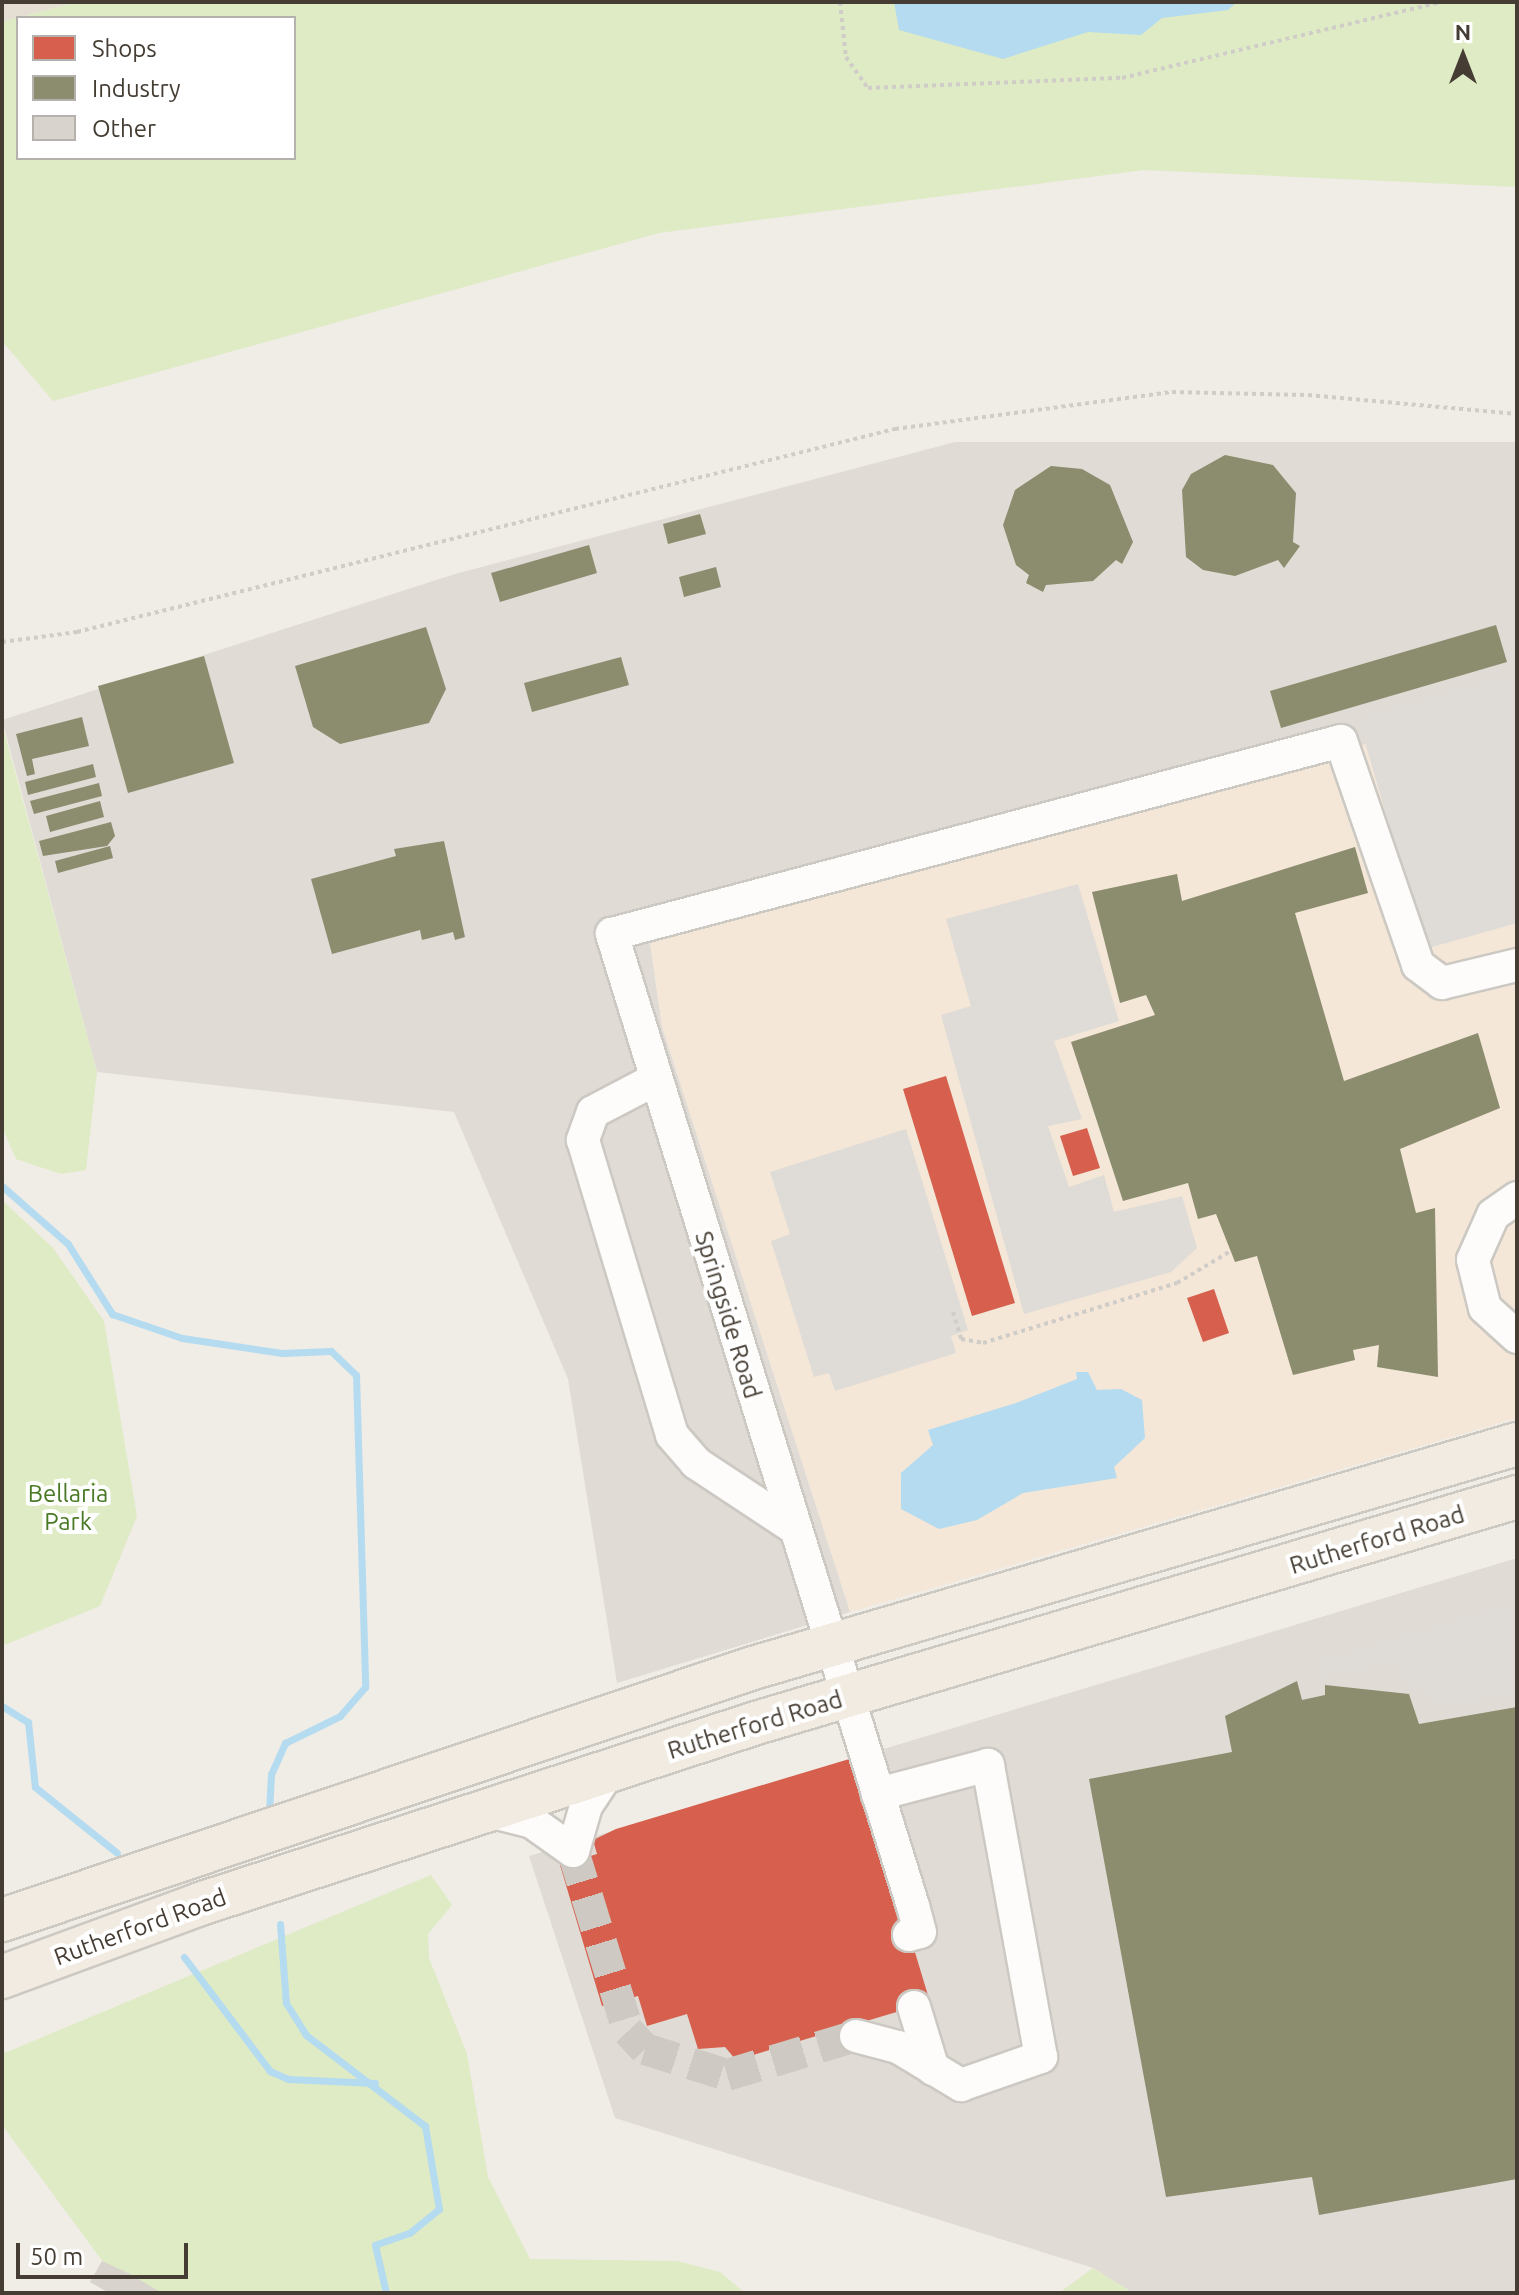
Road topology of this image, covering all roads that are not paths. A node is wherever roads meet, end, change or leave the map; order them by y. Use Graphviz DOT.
graph roads {
  1 [pos="1517,965"];
  2 [pos="656,1079"];
  3 [pos="1517,1198"];
  4 [pos="1517,1337"];
  5 [pos="1517,1444"];
  6 [pos="1517,1497"];
  7 [pos="793,1527"];
  8 [pos="830,1646"];
  9 [pos="845,1697"];
  10 [pos="609,1771"];
  11 [pos="878,1794"];
  12 [pos="489,1811"];
  13 [pos="2,1920"];
  14 [pos="909,1935"];
  15 [pos="2,1977"];
  16 [pos="914,2007"];
  17 [pos="856,2036"];
  18 [pos="933,2069"];
  1 -- 2 [label="lane, Springside Road"];
  2 -- 7 [label="lane, Springside Road"];
  2 -- 7 [label="lane"];
  3 -- 4 [label="lane"];
  5 -- 8 [label="main road"];
  6 -- 9 [label="main road, Rutherford Road"];
  7 -- 8 [label="lane, Springside Road"];
  8 -- 9 [label="lane, Springside Road"];
  8 -- 13 [label="main road"];
  9 -- 10 [label="main road, Rutherford Road"];
  9 -- 11 [label="lane, Springside Road"];
  10 -- 12 [label="main road, Rutherford Road"];
  10 -- 12 [label="lane"];
  11 -- 14 [label="lane, Springside Road"];
  11 -- 18 [label="lane"];
  12 -- 15 [label="main road, Rutherford Road"];
  16 -- 18 [label="lane"];
  17 -- 18 [label="lane"];
}
